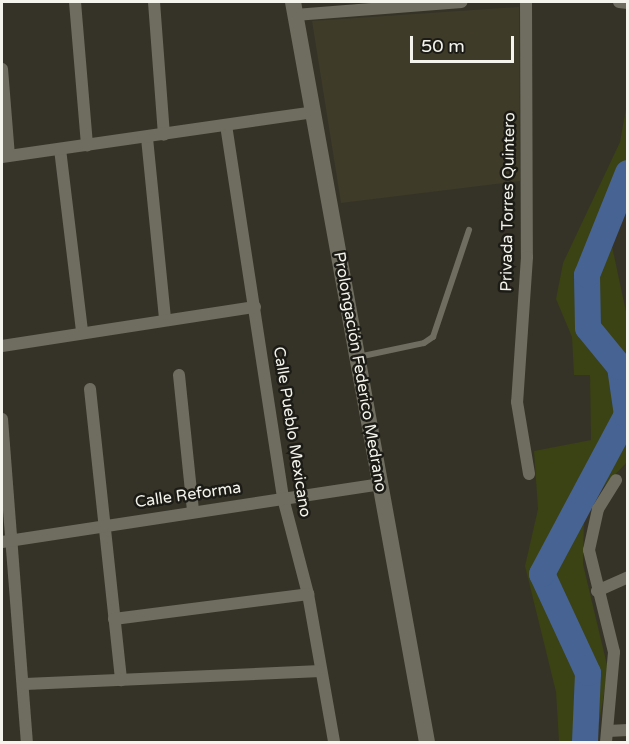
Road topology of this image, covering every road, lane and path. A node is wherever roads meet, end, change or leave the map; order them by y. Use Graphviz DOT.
graph roads {
  1 [pos="75,2"];
  2 [pos="154,2"];
  3 [pos="461,2"];
  4 [pos="526,2"];
  5 [pos="619,2"];
  6 [pos="438,3"];
  7 [pos="627,3"];
  8 [pos="294,8"];
  9 [pos="2,69"];
  10 [pos="314,112"];
  11 [pos="226,126"];
  12 [pos="164,135"];
  13 [pos="147,138"];
  14 [pos="87,146"];
  15 [pos="60,150"];
  16 [pos="5,157"];
  17 [pos="469,230"];
  18 [pos="255,307"];
  19 [pos="165,318"];
  20 [pos="82,331"];
  21 [pos="2,346"];
  22 [pos="357,357"];
  23 [pos="179,375"];
  24 [pos="90,389"];
  25 [pos="2,419"];
  26 [pos="529,474"];
  27 [pos="616,480"];
  28 [pos="380,484"];
  29 [pos="283,498"];
  30 [pos="193,511"];
  31 [pos="104,524"];
  32 [pos="7,541"];
  33 [pos="627,576"];
  34 [pos="597,591"];
  35 [pos="308,594"];
  36 [pos="114,619"];
  37 [pos="321,671"];
  38 [pos="121,680"];
  39 [pos="25,684"];
  40 [pos="627,730"];
  41 [pos="607,737"];
  42 [pos="27,742"];
  43 [pos="334,742"];
  44 [pos="427,742"];
  1 -- 14 [label="street"];
  2 -- 12 [label="street"];
  3 -- 6 [label="street"];
  4 -- 26 [label="street, Privada Torres Quintero"];
  5 -- 7 [label="street"];
  6 -- 8 [label="street"];
  8 -- 10 [label="street, Prolongación Federico Medrano"];
  9 -- 16 [label="street"];
  10 -- 11 [label="street"];
  10 -- 22 [label="street, Prolongación Federico Medrano"];
  11 -- 12 [label="street"];
  11 -- 18 [label="street, Calle Pueblo Mexicano"];
  12 -- 13 [label="street"];
  13 -- 14 [label="street"];
  13 -- 19 [label="street"];
  14 -- 15 [label="street"];
  15 -- 16 [label="street"];
  15 -- 20 [label="street"];
  17 -- 22 [label="lane"];
  18 -- 19 [label="street"];
  18 -- 29 [label="street, Calle Pueblo Mexicano"];
  19 -- 20 [label="street"];
  20 -- 21 [label="street"];
  22 -- 28 [label="street, Prolongación Federico Medrano"];
  23 -- 30 [label="street"];
  24 -- 31 [label="street"];
  25 -- 32 [label="street"];
  27 -- 34 [label="street"];
  28 -- 29 [label="street, Calle Reforma"];
  28 -- 44 [label="street, Prolongación Federico Medrano"];
  29 -- 30 [label="street, Calle Reforma"];
  29 -- 35 [label="street, Calle Pueblo Mexicano"];
  30 -- 31 [label="street, Calle Reforma"];
  31 -- 32 [label="street, Calle Reforma"];
  31 -- 36 [label="street"];
  32 -- 39 [label="street"];
  33 -- 34 [label="street"];
  34 -- 41 [label="street"];
  35 -- 36 [label="street"];
  35 -- 37 [label="street, Calle Pueblo Mexicano"];
  36 -- 38 [label="street"];
  37 -- 38 [label="street"];
  37 -- 43 [label="street, Calle Pueblo Mexicano"];
  38 -- 39 [label="street"];
  39 -- 42 [label="street"];
  40 -- 41 [label="street"];
}
